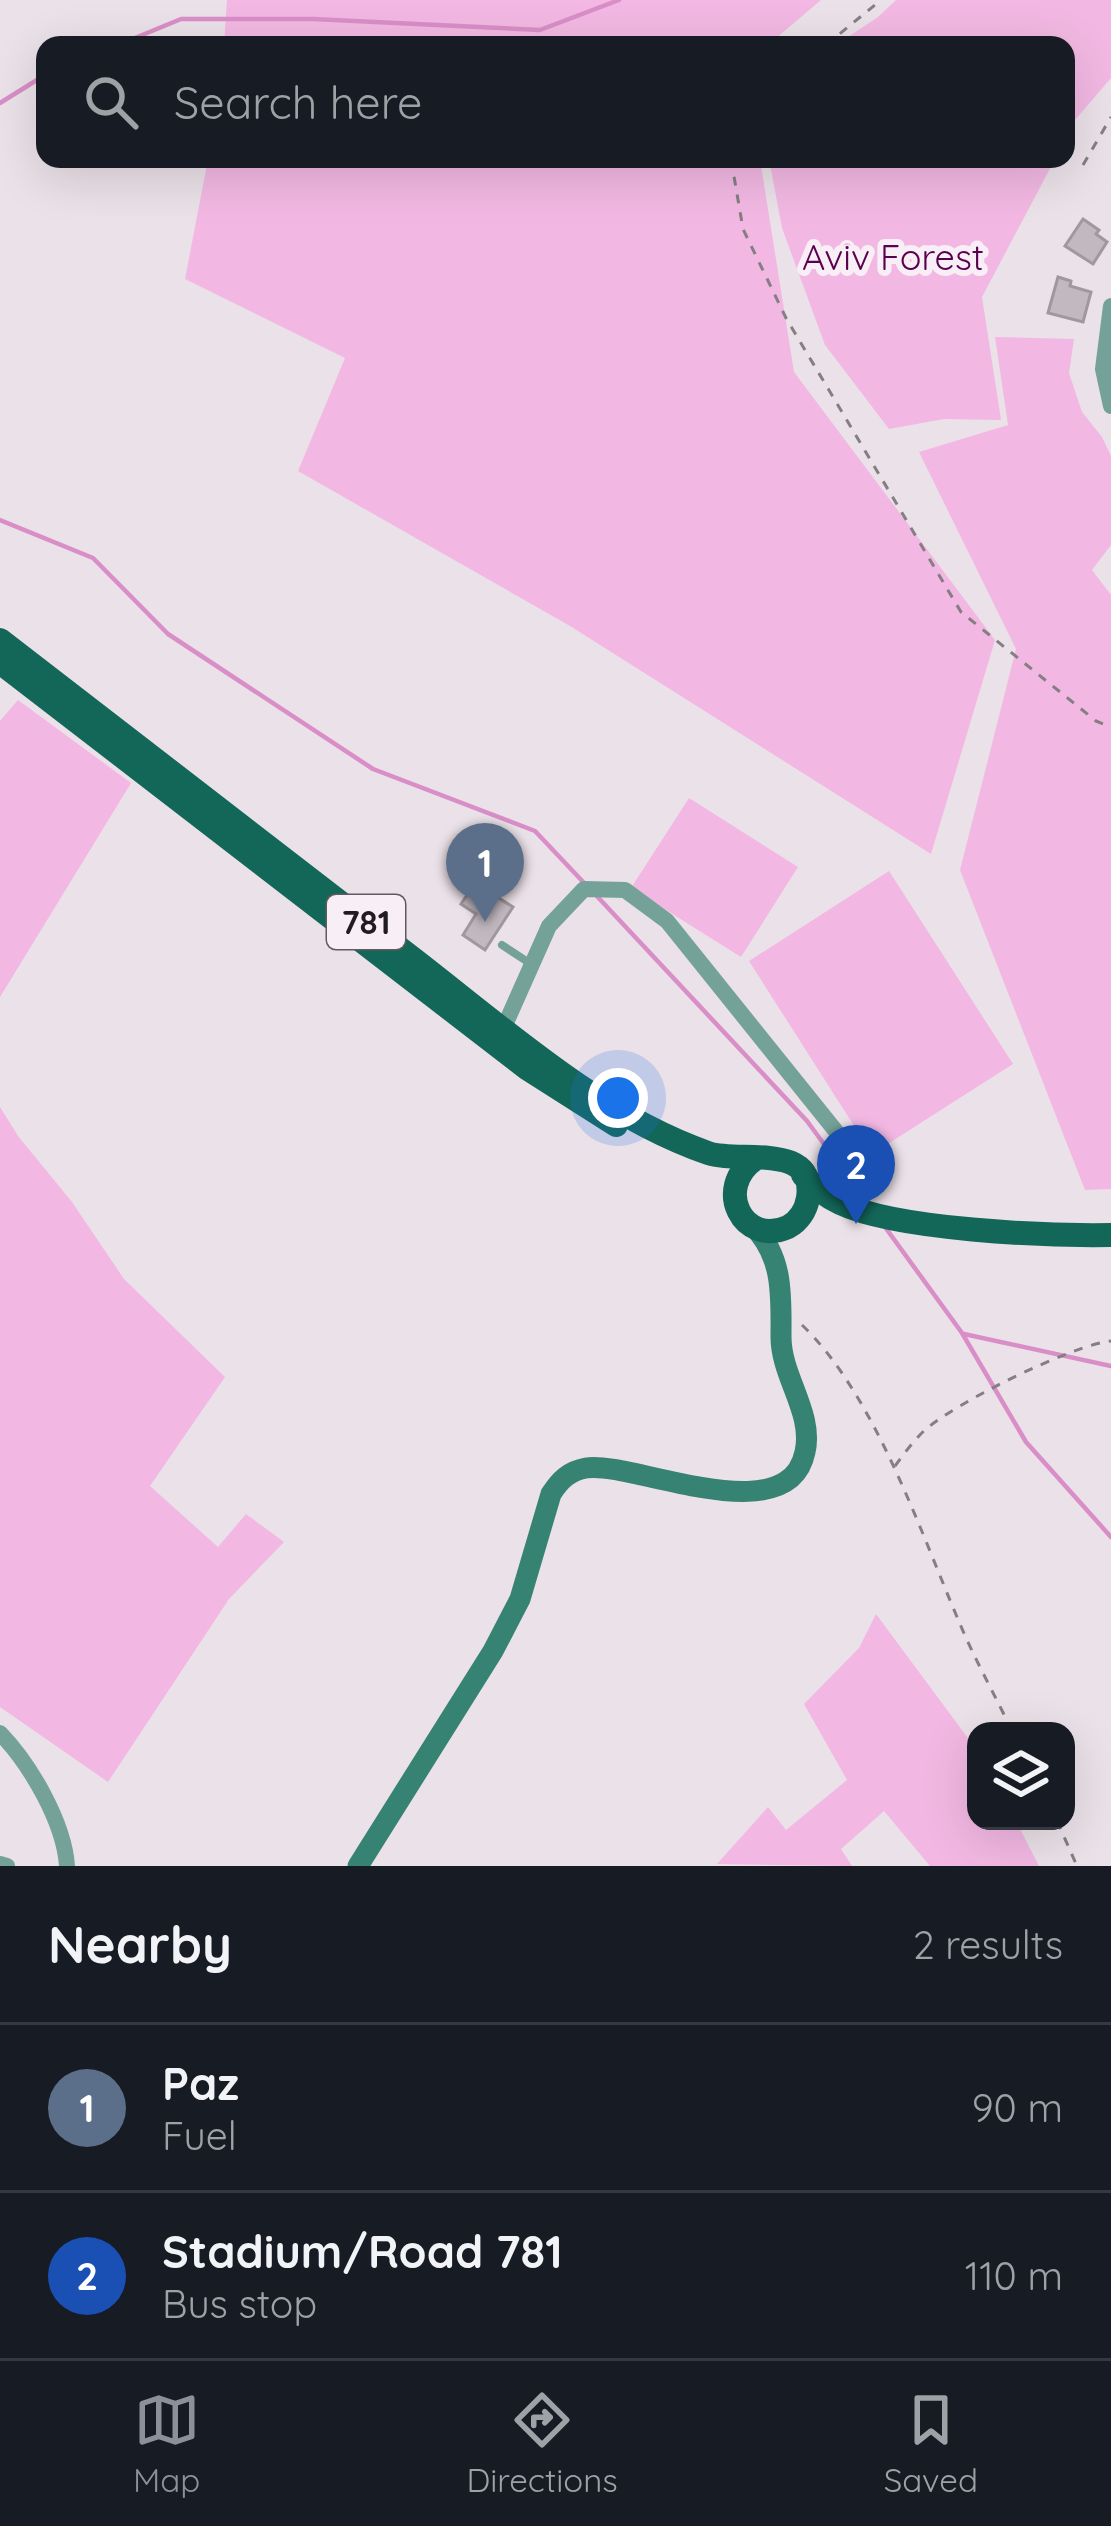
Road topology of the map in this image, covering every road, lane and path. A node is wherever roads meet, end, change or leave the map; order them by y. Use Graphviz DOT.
graph roads {
  1 [pos="881,0"];
  2 [pos="837,36"];
  3 [pos="1111,118"];
  4 [pos="1083,165"];
  5 [pos="733,168"];
  6 [pos="1111,306"];
  7 [pos="1111,406"];
  8 [pos="0,640"];
  9 [pos="0,662"];
  10 [pos="1111,727"];
  11 [pos="502,945"];
  12 [pos="532,965"];
  13 [pos="504,1039"];
  14 [pos="851,1150"];
  15 [pos="755,1159"];
  16 [pos="803,1175"];
  17 [pos="734,1202"];
  18 [pos="854,1208"];
  19 [pos="796,1221"];
  20 [pos="753,1226"];
  21 [pos="1111,1235"];
  22 [pos="780,1276"];
  23 [pos="783,1307"];
  24 [pos="1111,1341"];
  25 [pos="893,1467"];
  26 [pos="1008,1722"];
  27 [pos="0,1733"];
  28 [pos="1061,1830"];
  29 [pos="67,1866"];
  30 [pos="358,1866"];
  31 [pos="1077,1866"];
  1 -- 2 [label="path"];
  3 -- 4 [label="path"];
  5 -- 10 [label="path"];
  6 -- 7 [label="street"];
  8 -- 13 [label="main road, 781"];
  9 -- 13 [label="main road, 781"];
  11 -- 12 [label="lane"];
  12 -- 13 [label="street"];
  12 -- 14 [label="street"];
  13 -- 15 [label="main road, 781"];
  13 -- 17 [label="main road, 781"];
  15 -- 16 [label="main road"];
  15 -- 17 [label="main road"];
  16 -- 18 [label="main road"];
  16 -- 19 [label="main road"];
  17 -- 20 [label="main road"];
  18 -- 19 [label="main road"];
  18 -- 21 [label="main road"];
  19 -- 20 [label="main road"];
  19 -- 22 [label="main road"];
  20 -- 22 [label="main road"];
  22 -- 23 [label="main road"];
  23 -- 25 [label="path"];
  23 -- 30 [label="main road"];
  24 -- 25 [label="path"];
  25 -- 26 [label="path"];
  27 -- 29 [label="street"];
  28 -- 31 [label="path"];
}
